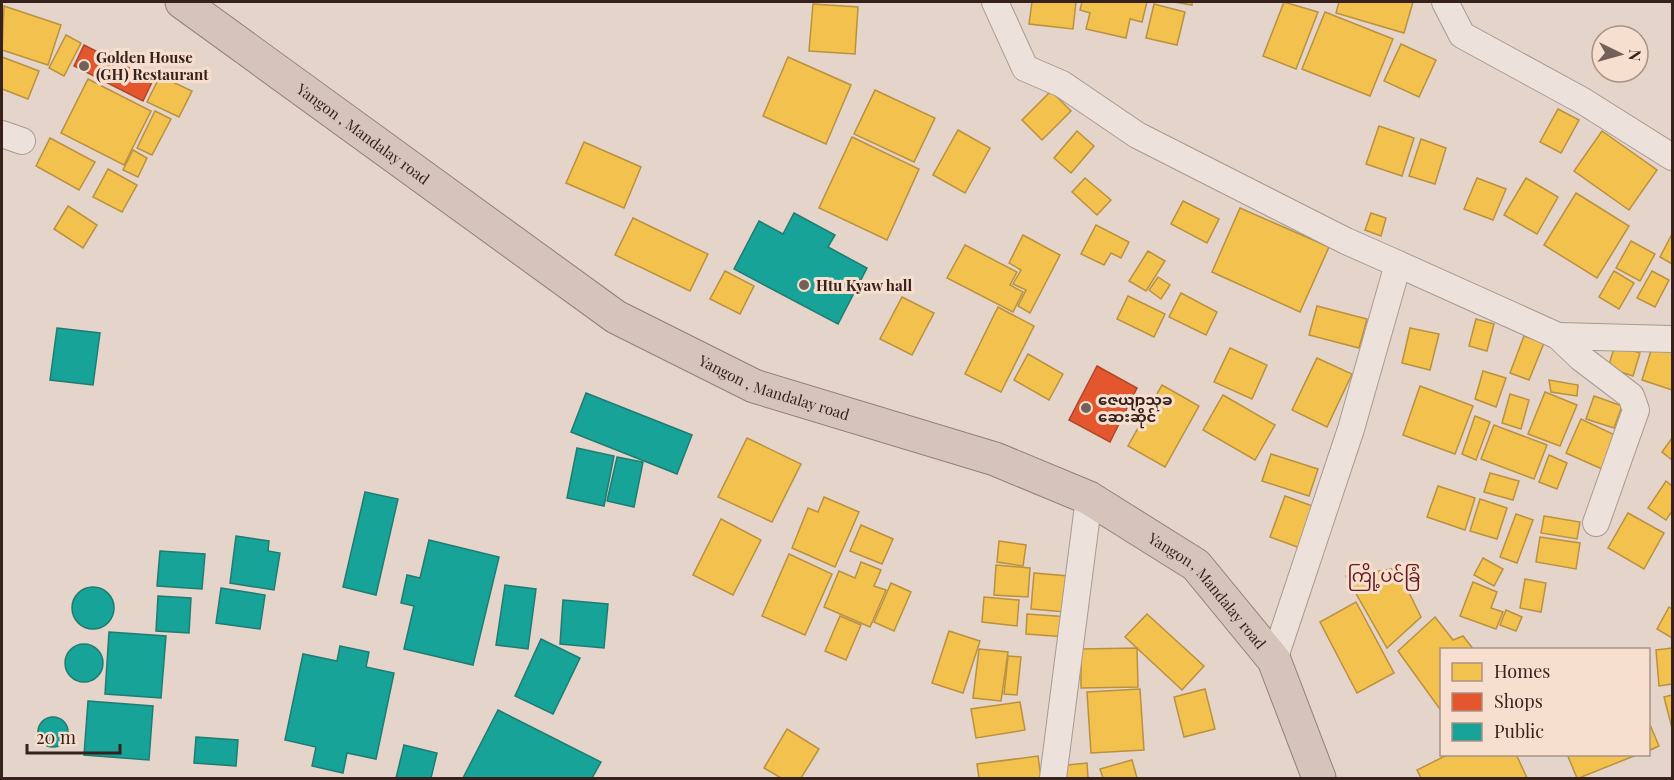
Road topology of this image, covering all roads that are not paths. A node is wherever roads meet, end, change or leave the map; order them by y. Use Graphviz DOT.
graph roads {
  1 [pos="182,2"];
  2 [pos="995,2"];
  3 [pos="1444,2"];
  4 [pos="1672,157"];
  5 [pos="1398,264"];
  6 [pos="1558,336"];
  7 [pos="1672,339"];
  8 [pos="1089,498"];
  9 [pos="1596,523"];
  10 [pos="1274,660"];
  11 [pos="1053,778"];
  12 [pos="1319,778"];
  1 -- 8 [label="highway, Yangon , Mandalay road"];
  2 -- 5 [label="street"];
  3 -- 4 [label="street"];
  5 -- 6 [label="street"];
  5 -- 10 [label="street"];
  6 -- 7 [label="street"];
  6 -- 9 [label="street"];
  8 -- 10 [label="highway, Yangon , Mandalay road"];
  8 -- 11 [label="street"];
  10 -- 12 [label="highway, Yangon , Mandalay road"];
}
